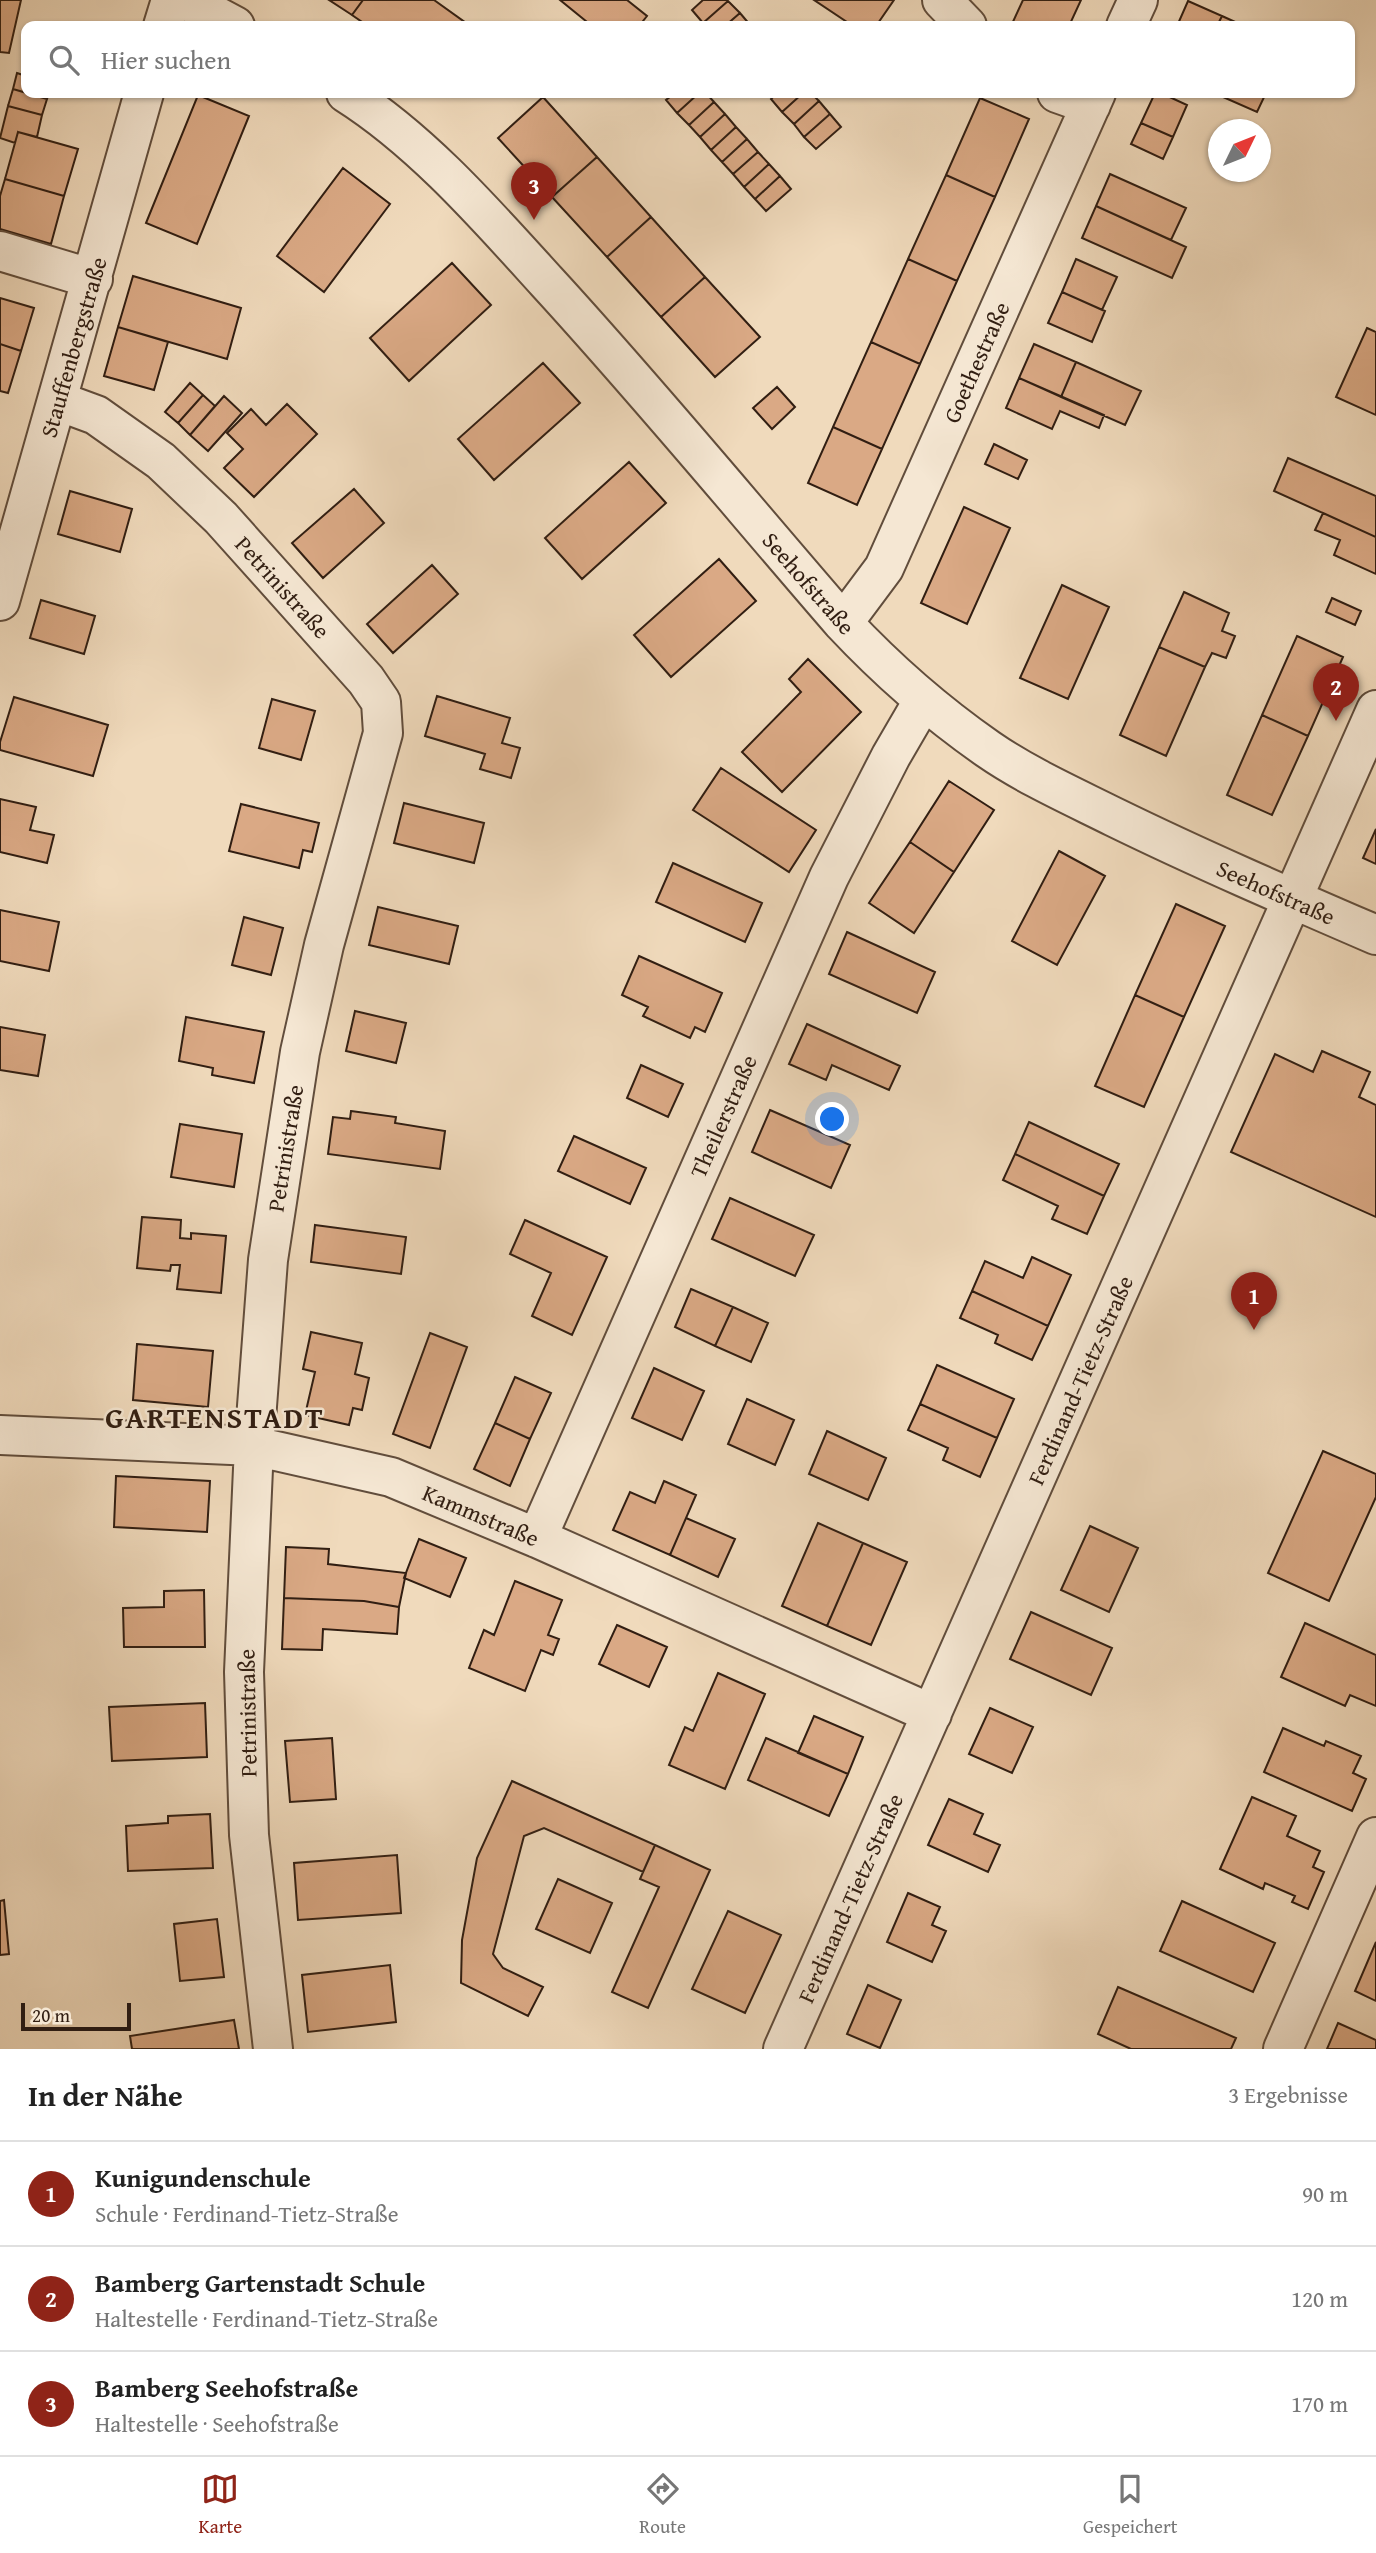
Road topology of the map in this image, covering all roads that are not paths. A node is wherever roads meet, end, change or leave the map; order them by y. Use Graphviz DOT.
graph roads {
  1 [pos="171,0"];
  2 [pos="186,0"];
  3 [pos="942,0"];
  4 [pos="1138,0"];
  5 [pos="165,21"];
  6 [pos="225,21"];
  7 [pos="962,21"];
  8 [pos="1128,21"];
  9 [pos="143,98"];
  10 [pos="352,98"];
  11 [pos="1081,98"];
  12 [pos="0,251"];
  13 [pos="93,279"];
  14 [pos="58,401"];
  15 [pos="0,601"];
  16 [pos="843,624"];
  17 [pos="923,701"];
  18 [pos="1376,710"];
  19 [pos="1293,899"];
  20 [pos="1376,935"];
  21 [pos="0,1435"];
  22 [pos="254,1446"];
  23 [pos="537,1538"];
  24 [pos="932,1714"];
  25 [pos="1376,1837"];
  26 [pos="273,2049"];
  27 [pos="783,2049"];
  28 [pos="1283,2049"];
  1 -- 5 [label="street"];
  2 -- 6 [label="street"];
  3 -- 7 [label="street"];
  4 -- 8 [label="street"];
  9 -- 13 [label="street, Stauffenbergstraße"];
  10 -- 16 [label="street, Seehofstraße"];
  11 -- 16 [label="street, Goethestraße"];
  12 -- 13 [label="street"];
  13 -- 14 [label="street, Stauffenbergstraße"];
  14 -- 15 [label="street, Stauffenbergstraße"];
  14 -- 22 [label="street, Petrinistraße"];
  16 -- 17 [label="street, Seehofstraße"];
  17 -- 19 [label="street, Seehofstraße"];
  17 -- 23 [label="street, Theilerstraße"];
  18 -- 19 [label="street, Ferdinand-Tietz-Straße"];
  19 -- 20 [label="street, Seehofstraße"];
  19 -- 24 [label="street, Ferdinand-Tietz-Straße"];
  21 -- 22 [label="street, Kammstraße"];
  22 -- 23 [label="street, Kammstraße"];
  22 -- 26 [label="street, Petrinistraße"];
  23 -- 24 [label="street, Kammstraße"];
  24 -- 27 [label="street, Ferdinand-Tietz-Straße"];
  25 -- 28 [label="street"];
}
